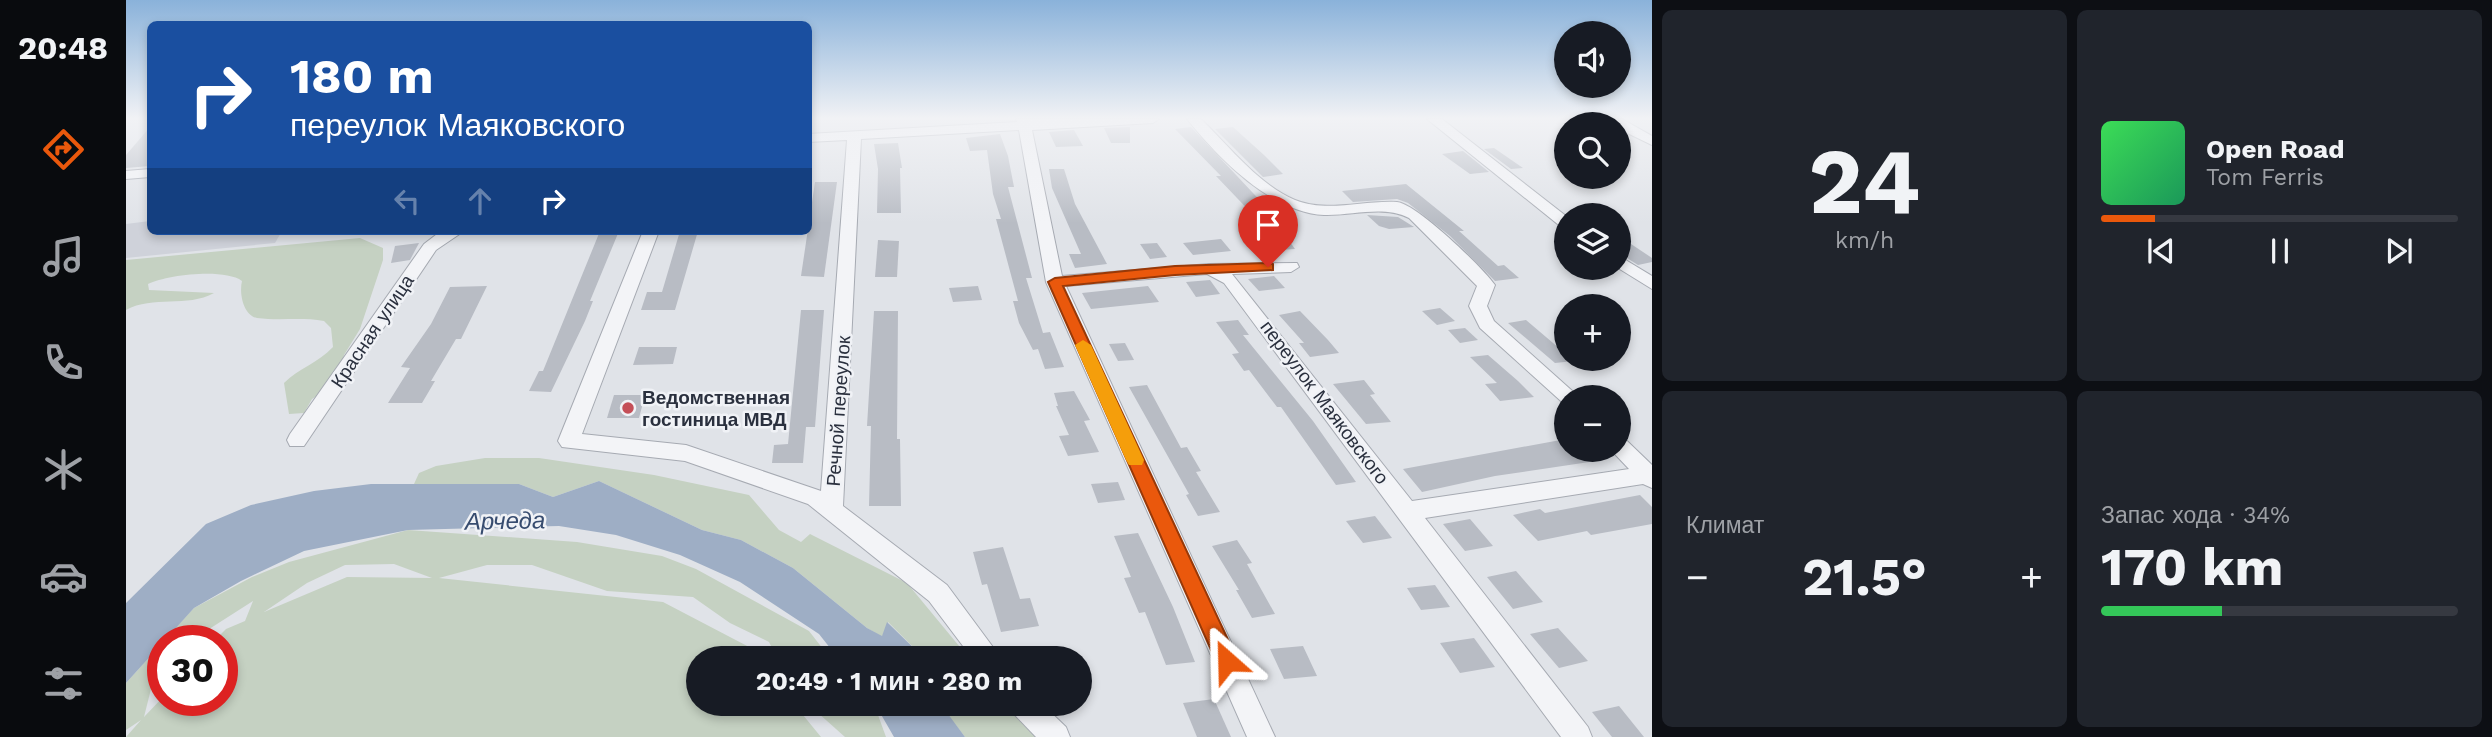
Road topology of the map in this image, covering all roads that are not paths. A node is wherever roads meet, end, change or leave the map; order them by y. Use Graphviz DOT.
graph roads {
  1 [pos="853,153"];
  2 [pos="1031,153"];
  3 [pos="1229,153"];
  4 [pos="1477,153"];
  5 [pos="147,173"];
  6 [pos="126,175"];
  7 [pos="1554,214"];
  8 [pos="445,235"];
  9 [pos="649,235"];
  10 [pos="1291,267"];
  11 [pos="1209,269"];
  12 [pos="1631,269"];
  13 [pos="1055,282"];
  14 [pos="1652,284"];
  15 [pos="1555,385"];
  16 [pos="297,440"];
  17 [pos="1631,458"];
  18 [pos="1650,477"];
  19 [pos="831,510"];
  20 [pos="1409,511"];
  21 [pos="979,646"];
  22 [pos="1035,716"];
  23 [pos="1056,737"];
  24 [pos="1261,737"];
  25 [pos="1578,737"];
  1 -- 19 [label="street, Речной переулок"];
  2 -- 13 [label="street"];
  3 -- 15 [label="street"];
  4 -- 7 [label="street"];
  5 -- 6 [label="street"];
  8 -- 16 [label="street, Красная улица"];
  9 -- 19 [label="street"];
  10 -- 11 [label="street"];
  11 -- 13 [label="street"];
  11 -- 20 [label="street, переулок Маяковского"];
  12 -- 14 [label="street"];
  13 -- 24 [label="street"];
  17 -- 18 [label="street"];
  18 -- 20 [label="street"];
  19 -- 21 [label="street, Речной переулок"];
  20 -- 25 [label="street, переулок Маяковского"];
  22 -- 23 [label="street"];
}
